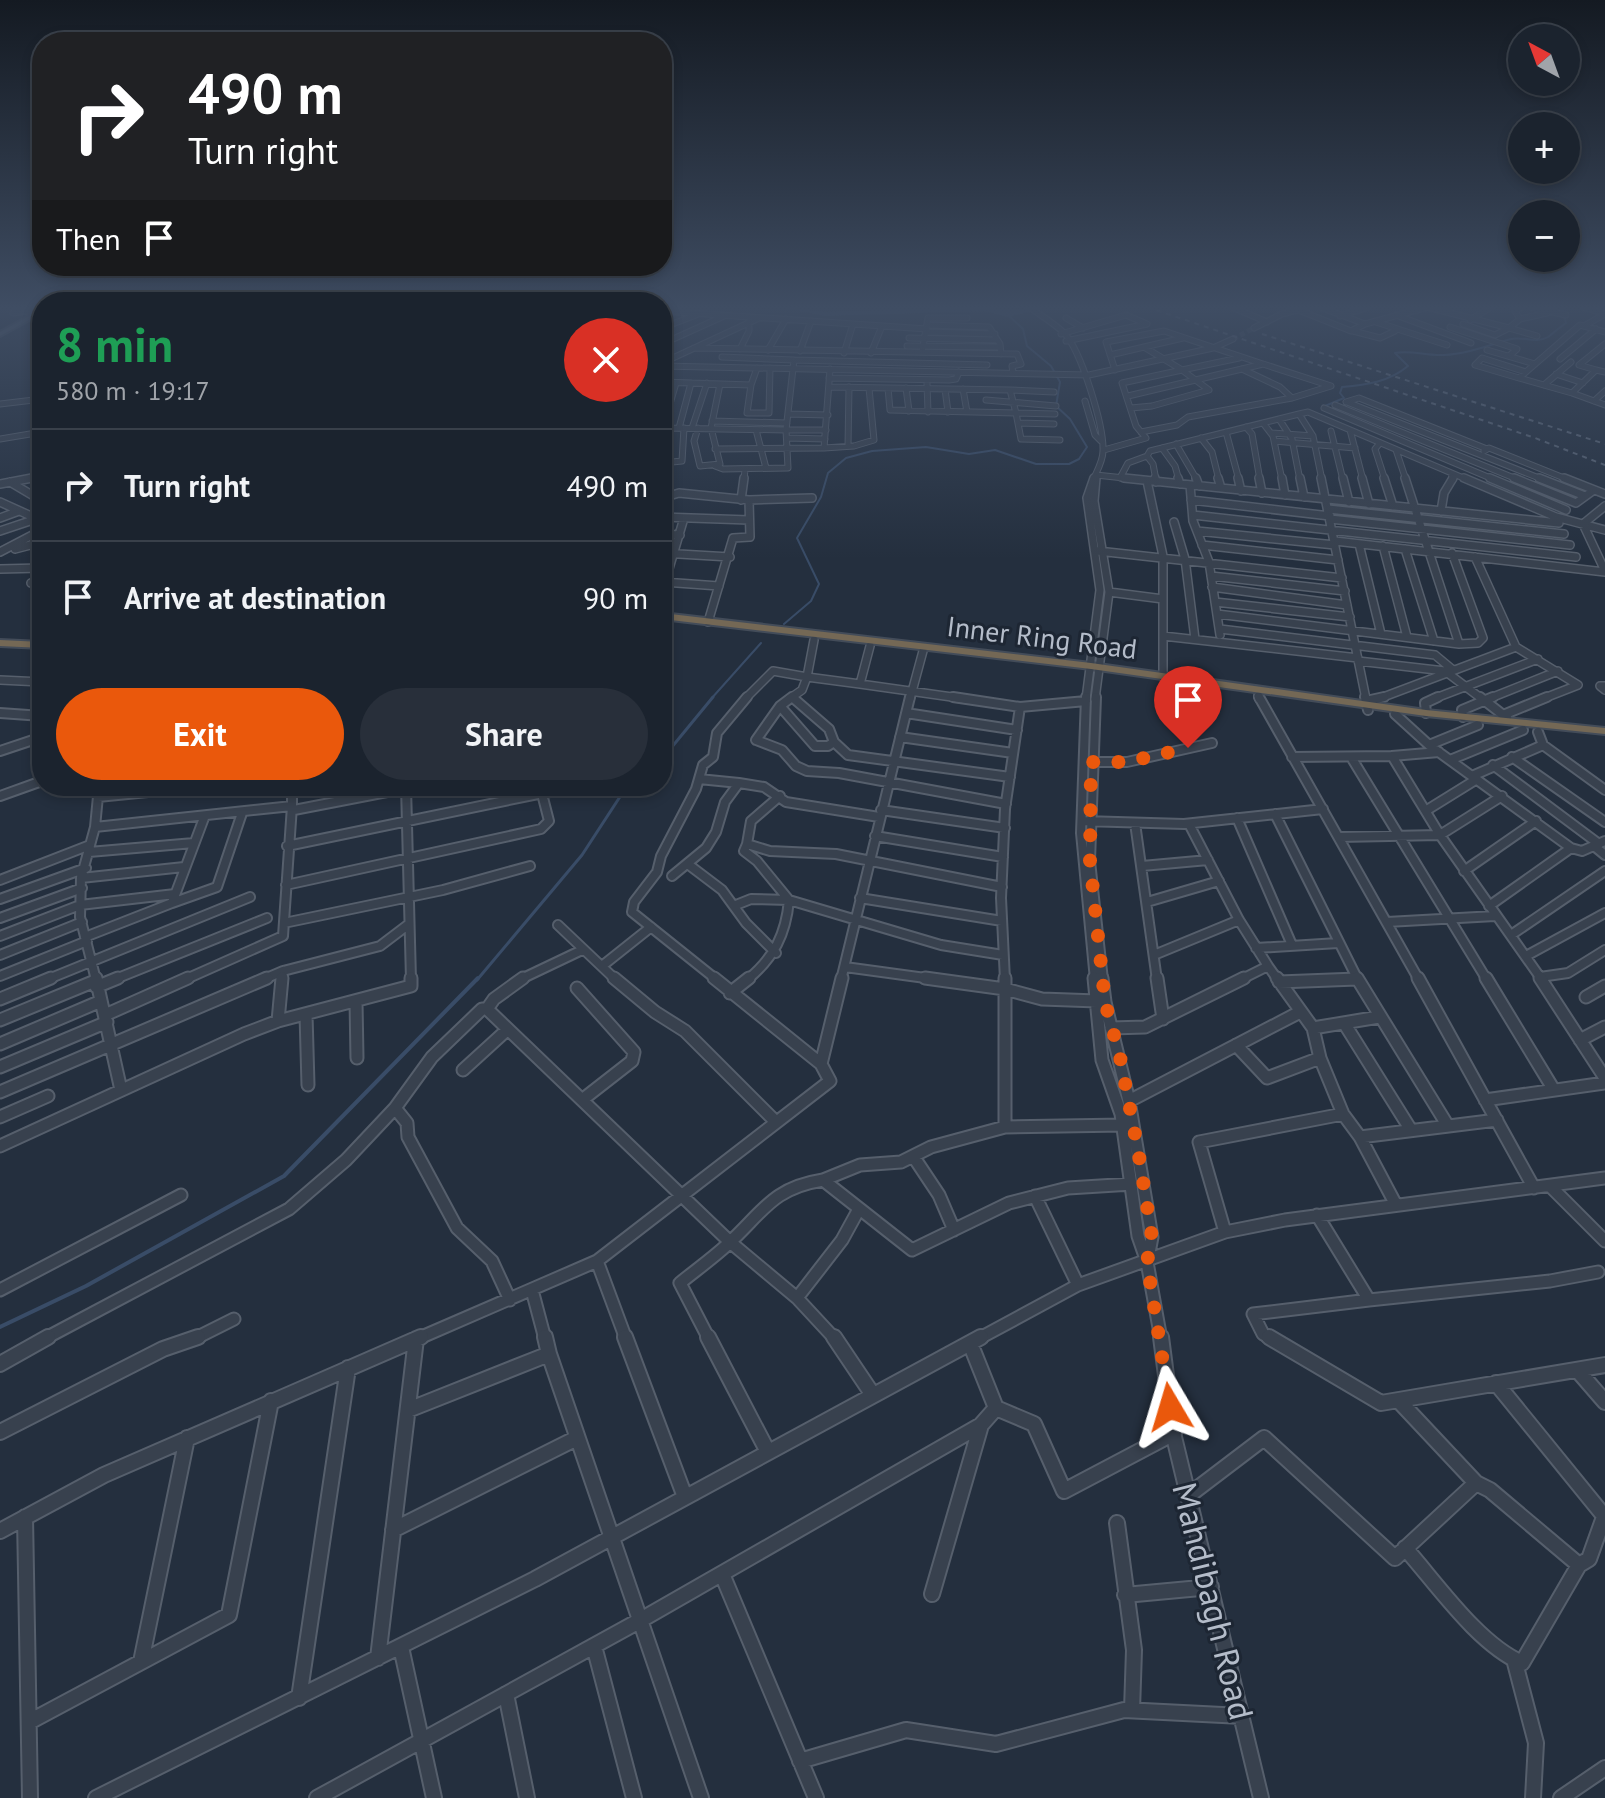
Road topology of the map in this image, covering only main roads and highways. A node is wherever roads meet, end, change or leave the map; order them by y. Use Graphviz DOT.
graph roads {
  1 [pos="672,617"];
  2 [pos="672,624"];
  3 [pos="754,630"];
  4 [pos="0,635"];
  5 [pos="800,635"];
  6 [pos="32,637"];
  7 [pos="0,643"];
  8 [pos="32,645"];
  9 [pos="1095,671"];
  10 [pos="1367,705"];
  11 [pos="1605,731"];
  12 [pos="1605,738"];
  1 -- 3 [label="highway"];
  2 -- 3 [label="highway"];
  3 -- 5 [label="highway"];
  4 -- 6 [label="highway"];
  5 -- 9 [label="highway, Inner Ring Road"];
  5 -- 9 [label="highway, Inner Ring Road"];
  7 -- 8 [label="highway"];
  9 -- 10 [label="highway, Inner Ring Road"];
  9 -- 10 [label="highway, Inner Ring Road"];
  10 -- 11 [label="highway, Inner Ring Road"];
  10 -- 12 [label="highway, Inner Ring Road"];
}
